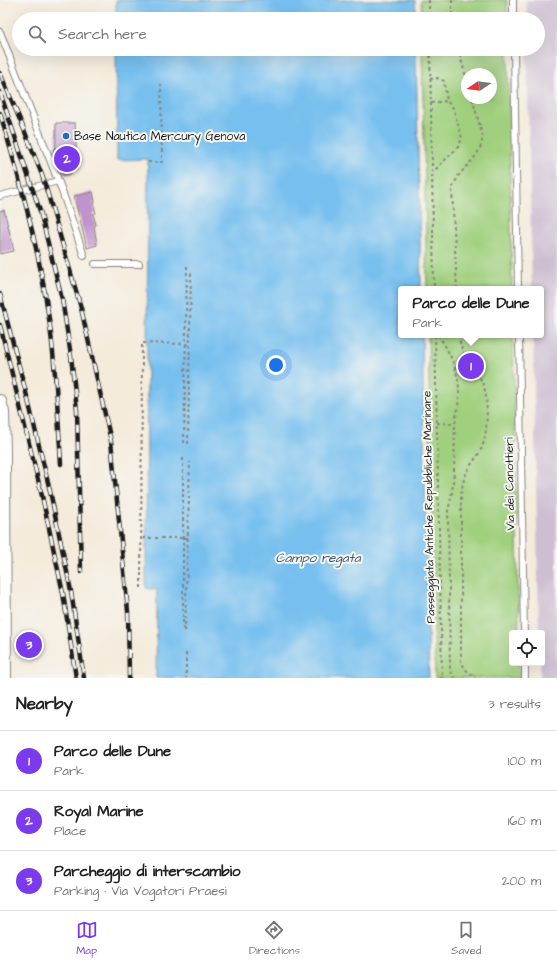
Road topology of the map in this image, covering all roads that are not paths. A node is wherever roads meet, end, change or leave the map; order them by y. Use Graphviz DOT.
graph roads {
  1 [pos="512,0"];
  2 [pos="513,12"];
  3 [pos="0,32"];
  4 [pos="514,56"];
  5 [pos="58,181"];
  6 [pos="0,196"];
  7 [pos="84,256"];
  8 [pos="95,264"];
  9 [pos="140,264"];
  10 [pos="518,286"];
  11 [pos="519,338"];
  12 [pos="0,401"];
  13 [pos="524,630"];
  14 [pos="525,666"];
  15 [pos="5,678"];
  16 [pos="525,678"];
  1 -- 2 [label="lane"];
  3 -- 5 [label="lane"];
  4 -- 10 [label="lane"];
  5 -- 6 [label="lane"];
  5 -- 7 [label="lane"];
  8 -- 9 [label="lane"];
  11 -- 13 [label="lane, Via dei Canottieri"];
  12 -- 15 [label="street"];
  14 -- 16 [label="lane"];
}
